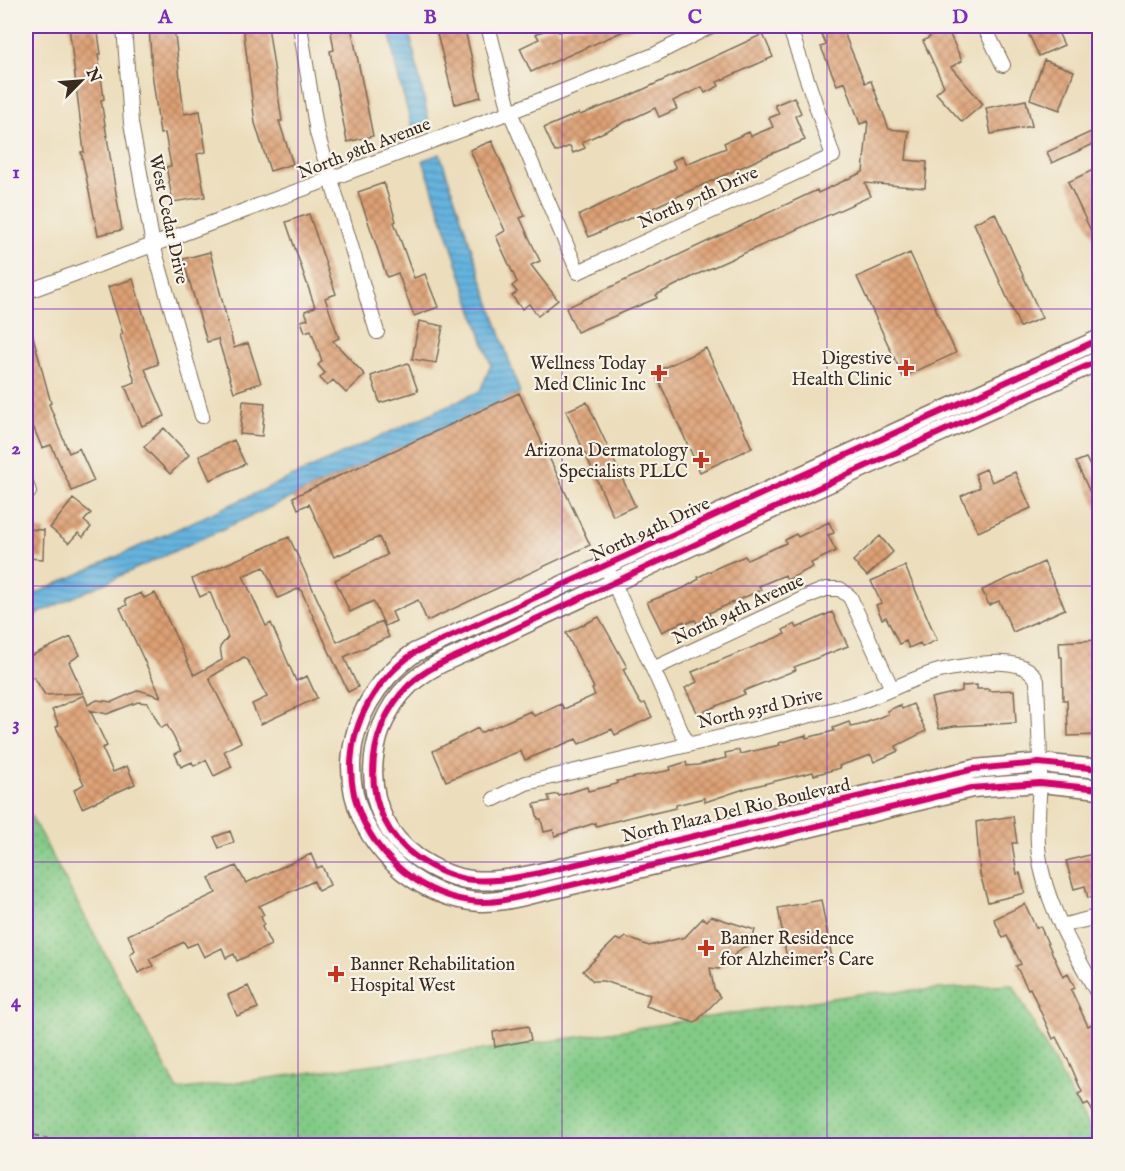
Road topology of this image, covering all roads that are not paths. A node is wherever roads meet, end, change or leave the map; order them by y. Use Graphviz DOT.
graph roads {
  1 [pos="124,26"];
  2 [pos="300,26"];
  3 [pos="488,26"];
  4 [pos="711,26"];
  5 [pos="789,26"];
  6 [pos="984,26"];
  7 [pos="1004,65"];
  8 [pos="510,112"];
  9 [pos="330,180"];
  10 [pos="153,245"];
  11 [pos="26,292"];
  12 [pos="377,332"];
  13 [pos="1100,339"];
  14 [pos="1100,360"];
  15 [pos="202,416"];
  16 [pos="879,440"];
  17 [pos="887,458"];
  18 [pos="610,574"];
  19 [pos="652,669"];
  20 [pos="892,688"];
  21 [pos="687,744"];
  22 [pos="1039,763"];
  23 [pos="1100,769"];
  24 [pos="1040,783"];
  25 [pos="1100,789"];
  26 [pos="494,799"];
  27 [pos="393,835"];
  28 [pos="379,847"];
  29 [pos="1100,916"];
  30 [pos="1061,926"];
  31 [pos="1100,998"];
  1 -- 10 [label="street, West Cedar Drive"];
  2 -- 9 [label="street"];
  3 -- 8 [label="street"];
  4 -- 8 [label="street, North 98th Avenue"];
  5 -- 8 [label="street, North 97th Drive"];
  6 -- 7 [label="street"];
  8 -- 9 [label="street, North 98th Avenue"];
  9 -- 10 [label="street, North 98th Avenue"];
  9 -- 12 [label="street"];
  10 -- 11 [label="street, North 98th Avenue"];
  10 -- 15 [label="street, West Cedar Drive"];
  13 -- 16 [label="street, North 94th Drive"];
  14 -- 17 [label="street, North 94th Drive"];
  16 -- 17 [label="street"];
  16 -- 18 [label="street, North 94th Drive"];
  17 -- 18 [label="street, North 94th Drive"];
  18 -- 19 [label="street"];
  18 -- 27 [label="street, North 94th Drive"];
  18 -- 28 [label="street, North 94th Drive"];
  19 -- 20 [label="street, North 94th Avenue"];
  19 -- 21 [label="street"];
  20 -- 21 [label="street, North 93rd Drive"];
  20 -- 22 [label="street, North 93rd Drive"];
  21 -- 26 [label="street, North 93rd Drive"];
  22 -- 23 [label="street, North Plaza Del Rio Boulevard"];
  22 -- 24 [label="street"];
  22 -- 27 [label="street, North Plaza Del Rio Boulevard"];
  24 -- 25 [label="street, North Plaza Del Rio Boulevard"];
  24 -- 28 [label="street, North Plaza Del Rio Boulevard"];
  24 -- 30 [label="street"];
  29 -- 30 [label="street"];
  30 -- 31 [label="street"];
}
